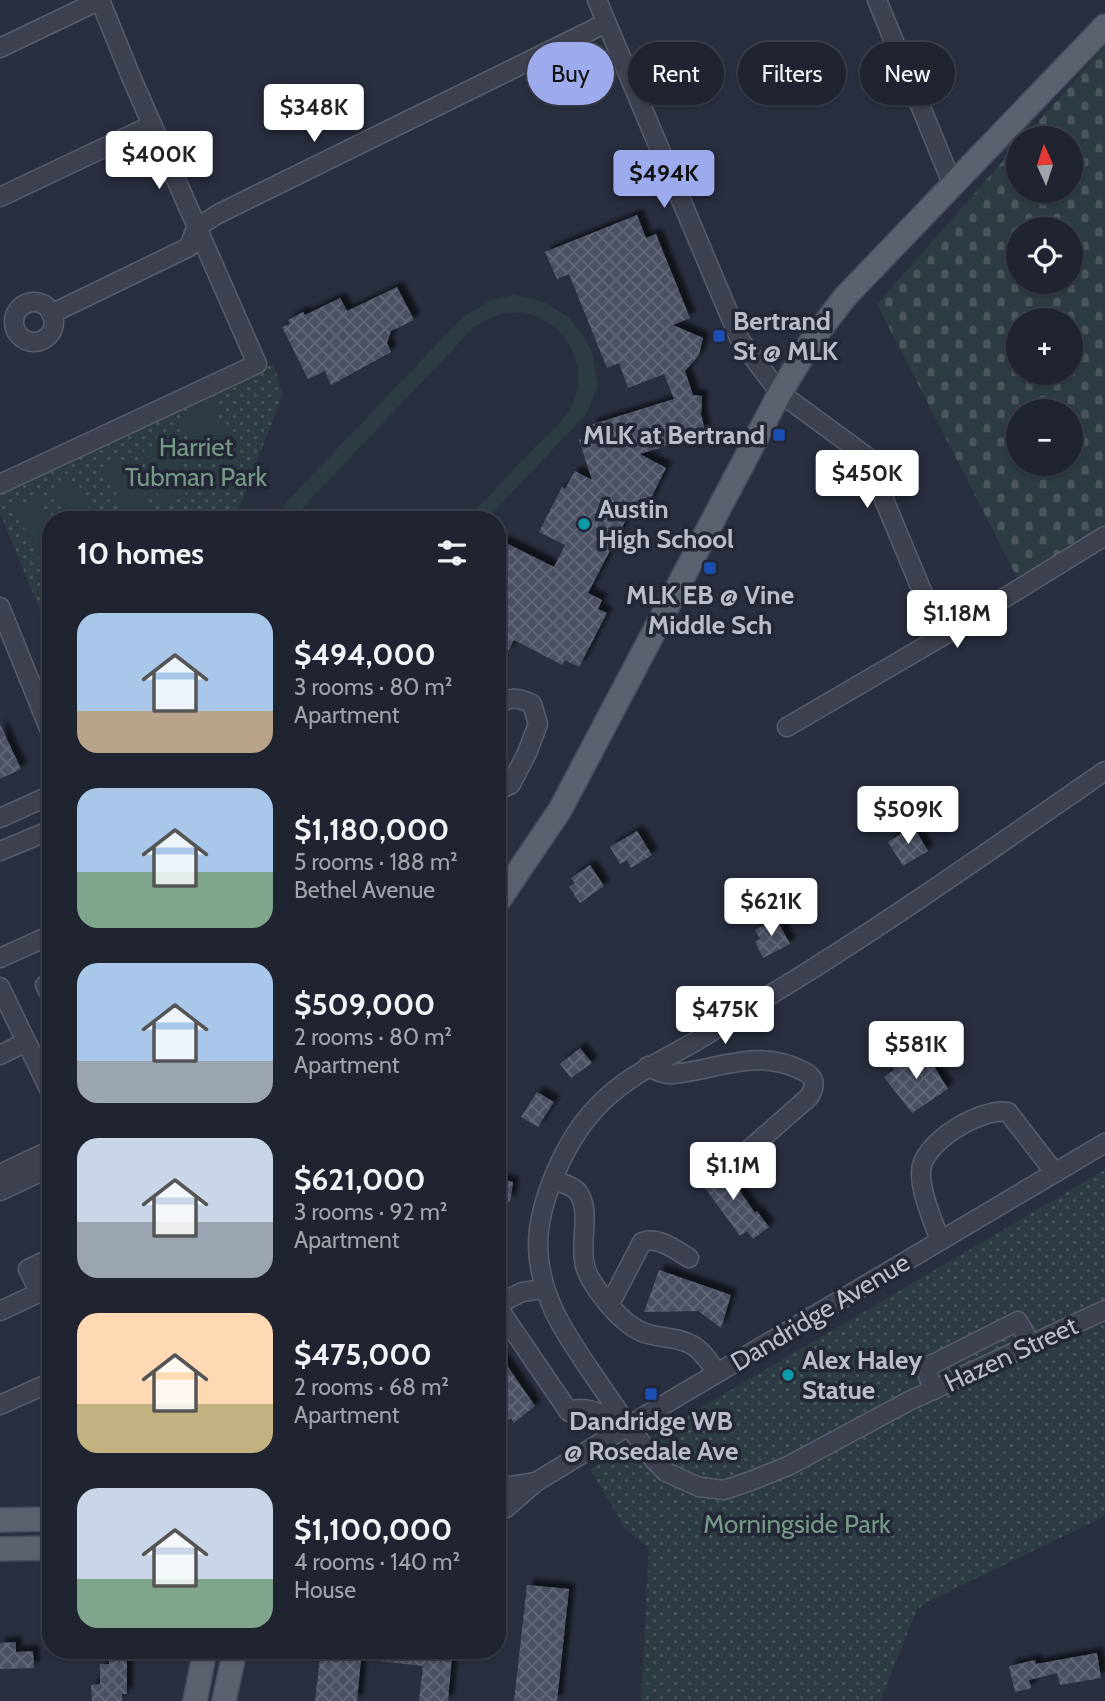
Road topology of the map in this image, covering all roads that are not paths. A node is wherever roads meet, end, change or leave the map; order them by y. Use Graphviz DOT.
graph roads {
  1 [pos="100,0"];
  2 [pos="597,0"];
  3 [pos="877,0"];
  4 [pos="606,23"];
  5 [pos="1105,26"];
  6 [pos="0,48"];
  7 [pos="152,125"];
  8 [pos="952,183"];
  9 [pos="0,197"];
  10 [pos="196,228"];
  11 [pos="51,314"];
  12 [pos="780,393"];
  13 [pos="0,484"];
  14 [pos="1105,536"];
  15 [pos="0,607"];
  16 [pos="941,637"];
  17 [pos="506,701"];
  18 [pos="42,711"];
  19 [pos="786,727"];
  20 [pos="1105,771"];
  21 [pos="506,786"];
  22 [pos="42,799"];
  23 [pos="0,818"];
  24 [pos="42,834"];
  25 [pos="0,851"];
  26 [pos="506,891"];
  27 [pos="42,939"];
  28 [pos="0,958"];
  29 [pos="0,987"];
  30 [pos="26,1042"];
  31 [pos="0,1055"];
  32 [pos="42,1063"];
  33 [pos="648,1066"];
  34 [pos="1105,1143"];
  35 [pos="42,1154"];
  36 [pos="737,1160"];
  37 [pos="42,1171"];
  38 [pos="1055,1173"];
  39 [pos="0,1174"];
  40 [pos="553,1180"];
  41 [pos="0,1191"];
  42 [pos="940,1241"];
  43 [pos="689,1258"];
  44 [pos="42,1262"];
  45 [pos="42,1282"];
  46 [pos="544,1289"];
  47 [pos="42,1291"];
  48 [pos="506,1301"];
  49 [pos="610,1304"];
  50 [pos="1105,1310"];
  51 [pos="0,1311"];
  52 [pos="506,1319"];
  53 [pos="1031,1345"];
  54 [pos="717,1373"];
  55 [pos="42,1386"];
  56 [pos="934,1390"];
  57 [pos="0,1405"];
  58 [pos="628,1426"];
  59 [pos="536,1482"];
  60 [pos="506,1487"];
  61 [pos="506,1508"];
  62 [pos="42,1519"];
  63 [pos="0,1520"];
  64 [pos="42,1548"];
  65 [pos="0,1549"];
  66 [pos="203,1659"];
  67 [pos="233,1659"];
  68 [pos="195,1701"];
  69 [pos="224,1701"];
  1 -- 6 [label="street"];
  1 -- 7 [label="street"];
  2 -- 4 [label="street"];
  3 -- 8 [label="street"];
  4 -- 10 [label="street"];
  4 -- 12 [label="street"];
  5 -- 8 [label="main road"];
  7 -- 9 [label="street"];
  7 -- 10 [label="street"];
  8 -- 12 [label="main road"];
  10 -- 11 [label="street"];
  10 -- 13 [label="street"];
  12 -- 16 [label="street"];
  12 -- 26 [label="main road"];
  14 -- 16 [label="street"];
  15 -- 18 [label="street"];
  16 -- 19 [label="street"];
  17 -- 21 [label="street"];
  20 -- 33 [label="street, Hazen Street"];
  22 -- 23 [label="street"];
  24 -- 25 [label="street"];
  27 -- 28 [label="street"];
  29 -- 30 [label="street"];
  30 -- 31 [label="street"];
  30 -- 32 [label="street"];
  33 -- 36 [label="street"];
  33 -- 40 [label="street, Hazen Street"];
  34 -- 38 [label="street, Dandridge Avenue"];
  35 -- 39 [label="street"];
  37 -- 41 [label="street"];
  38 -- 42 [label="street, Dandridge Avenue"];
  38 -- 42 [label="street"];
  40 -- 46 [label="street, Hazen Street"];
  40 -- 49 [label="street"];
  42 -- 54 [label="street, Dandridge Avenue"];
  43 -- 49 [label="street"];
  44 -- 45 [label="street"];
  46 -- 48 [label="street"];
  46 -- 58 [label="street, Hazen Street"];
  47 -- 51 [label="street"];
  49 -- 54 [label="street"];
  50 -- 53 [label="street, Hazen Street"];
  52 -- 58 [label="street"];
  53 -- 56 [label="street, Hazen Street"];
  53 -- 56 [label="street"];
  54 -- 58 [label="street, Dandridge Avenue"];
  55 -- 57 [label="street"];
  56 -- 58 [label="street, Hazen Street"];
  58 -- 59 [label="street, Dandridge Avenue"];
  59 -- 60 [label="street, Dandridge Avenue"];
  59 -- 61 [label="street, Dandridge Avenue"];
  62 -- 63 [label="main road"];
  64 -- 65 [label="main road"];
  66 -- 68 [label="main road"];
  67 -- 69 [label="main road"];
}
